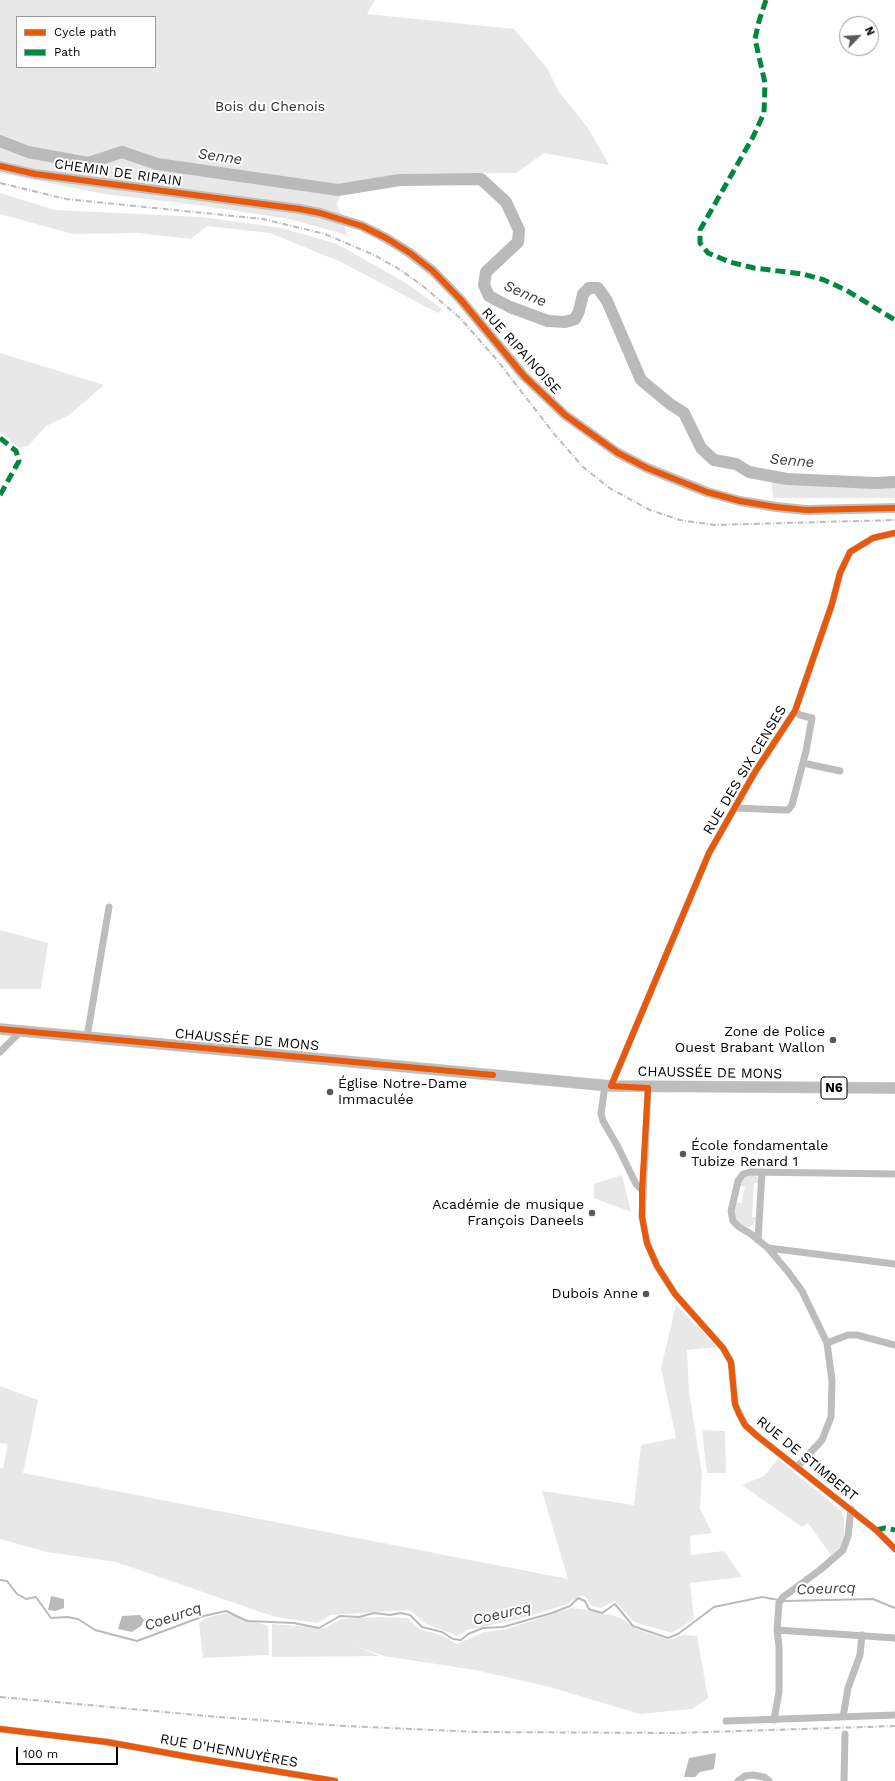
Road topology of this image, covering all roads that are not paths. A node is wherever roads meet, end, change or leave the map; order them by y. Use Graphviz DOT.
graph roads {
  1 [pos="0,166"];
  2 [pos="234,200"];
  3 [pos="895,508"];
  4 [pos="895,533"];
  5 [pos="795,711"];
  6 [pos="803,763"];
  7 [pos="840,770"];
  8 [pos="735,808"];
  9 [pos="109,907"];
  10 [pos="0,1029"];
  11 [pos="21,1031"];
  12 [pos="86,1037"];
  13 [pos="0,1052"];
  14 [pos="608,1086"];
  15 [pos="648,1088"];
  16 [pos="895,1088"];
  17 [pos="762,1172"];
  18 [pos="895,1174"];
  19 [pos="642,1190"];
  20 [pos="758,1240"];
  21 [pos="768,1248"];
  22 [pos="895,1264"];
  23 [pos="827,1343"];
  24 [pos="895,1345"];
  25 [pos="797,1467"];
  26 [pos="851,1510"];
  27 [pos="895,1549"];
  28 [pos="777,1630"];
  29 [pos="862,1635"];
  30 [pos="895,1638"];
  31 [pos="895,1715"];
  32 [pos="843,1717"];
  33 [pos="774,1720"];
  34 [pos="726,1721"];
  35 [pos="0,1729"];
  36 [pos="845,1734"];
  37 [pos="335,1781"];
  38 [pos="738,1781"];
  39 [pos="769,1781"];
  40 [pos="844,1781"];
  1 -- 2 [label="street, CHEMIN DE RIPAIN"];
  2 -- 3 [label="street, RUE RIPAINOISE"];
  4 -- 5 [label="street, RUE DES SIX CENSES"];
  5 -- 6 [label="street"];
  5 -- 8 [label="street, RUE DES SIX CENSES"];
  6 -- 7 [label="street"];
  6 -- 8 [label="street"];
  8 -- 14 [label="street, RUE DES SIX CENSES"];
  9 -- 12 [label="street"];
  10 -- 11 [label="main road, CHAUSSÉE DE MONS / N6"];
  11 -- 12 [label="main road, CHAUSSÉE DE MONS / N6"];
  11 -- 13 [label="street"];
  12 -- 14 [label="main road, CHAUSSÉE DE MONS / N6"];
  14 -- 15 [label="main road, CHAUSSÉE DE MONS / N6"];
  14 -- 19 [label="street"];
  15 -- 16 [label="main road, CHAUSSÉE DE MONS / N6"];
  15 -- 19 [label="street, RUE DE STIMBERT"];
  17 -- 18 [label="street"];
  17 -- 20 [label="street"];
  17 -- 20 [label="street"];
  19 -- 25 [label="street, RUE DE STIMBERT"];
  20 -- 21 [label="street"];
  21 -- 22 [label="street"];
  21 -- 23 [label="street"];
  23 -- 24 [label="street"];
  23 -- 25 [label="street"];
  25 -- 26 [label="street, RUE DE STIMBERT"];
  26 -- 27 [label="street, RUE DE STIMBERT"];
  26 -- 28 [label="street, RUE DE STIMBERT"];
  28 -- 29 [label="street"];
  28 -- 33 [label="street, RUE DE STIMBERT"];
  29 -- 30 [label="street"];
  29 -- 32 [label="street"];
  31 -- 32 [label="street"];
  32 -- 33 [label="street"];
  33 -- 34 [label="street"];
  35 -- 37 [label="street, RUE D'HENNUYÈRES"];
  36 -- 40 [label="street"];
  38 -- 39 [label="street"];
}
